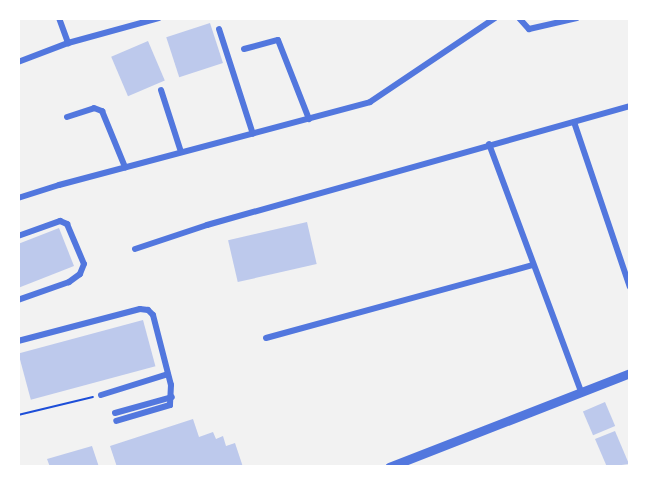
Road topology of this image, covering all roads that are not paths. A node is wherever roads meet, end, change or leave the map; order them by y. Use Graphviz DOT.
graph roads {
  1 [pos="59,18"];
  2 [pos="126,18"];
  3 [pos="159,18"];
  4 [pos="495,18"];
  5 [pos="519,18"];
  6 [pos="577,18"];
  7 [pos="128,27"];
  8 [pos="219,29"];
  9 [pos="68,43"];
  10 [pos="244,49"];
  11 [pos="18,62"];
  12 [pos="161,90"];
  13 [pos="630,106"];
  14 [pos="67,117"];
  15 [pos="309,119"];
  16 [pos="574,122"];
  17 [pos="253,134"];
  18 [pos="489,144"];
  19 [pos="181,152"];
  20 [pos="125,167"];
  21 [pos="18,198"];
  22 [pos="18,236"];
  23 [pos="135,249"];
  24 [pos="532,265"];
  25 [pos="630,287"];
  26 [pos="18,300"];
  27 [pos="266,338"];
  28 [pos="18,341"];
  29 [pos="630,373"];
  30 [pos="168,374"];
  31 [pos="581,392"];
  32 [pos="101,395"];
  33 [pos="171,397"];
  34 [pos="115,412"];
  35 [pos="116,421"];
  36 [pos="388,467"];
  1 -- 9 [label="street"];
  2 -- 7 [label="street"];
  3 -- 7 [label="street"];
  4 -- 15 [label="street"];
  5 -- 6 [label="street"];
  7 -- 9 [label="street"];
  8 -- 17 [label="street"];
  9 -- 11 [label="street"];
  10 -- 15 [label="street"];
  12 -- 19 [label="street"];
  13 -- 16 [label="street"];
  14 -- 20 [label="street"];
  15 -- 17 [label="street"];
  16 -- 18 [label="street"];
  16 -- 25 [label="street"];
  17 -- 19 [label="street"];
  18 -- 23 [label="street"];
  18 -- 24 [label="street"];
  19 -- 20 [label="street"];
  20 -- 21 [label="street"];
  22 -- 26 [label="street"];
  24 -- 27 [label="street"];
  24 -- 31 [label="street"];
  28 -- 30 [label="street"];
  29 -- 31 [label="street"];
  30 -- 32 [label="street"];
  30 -- 33 [label="street"];
  31 -- 36 [label="street"];
  33 -- 34 [label="street"];
  33 -- 35 [label="street"];
}
